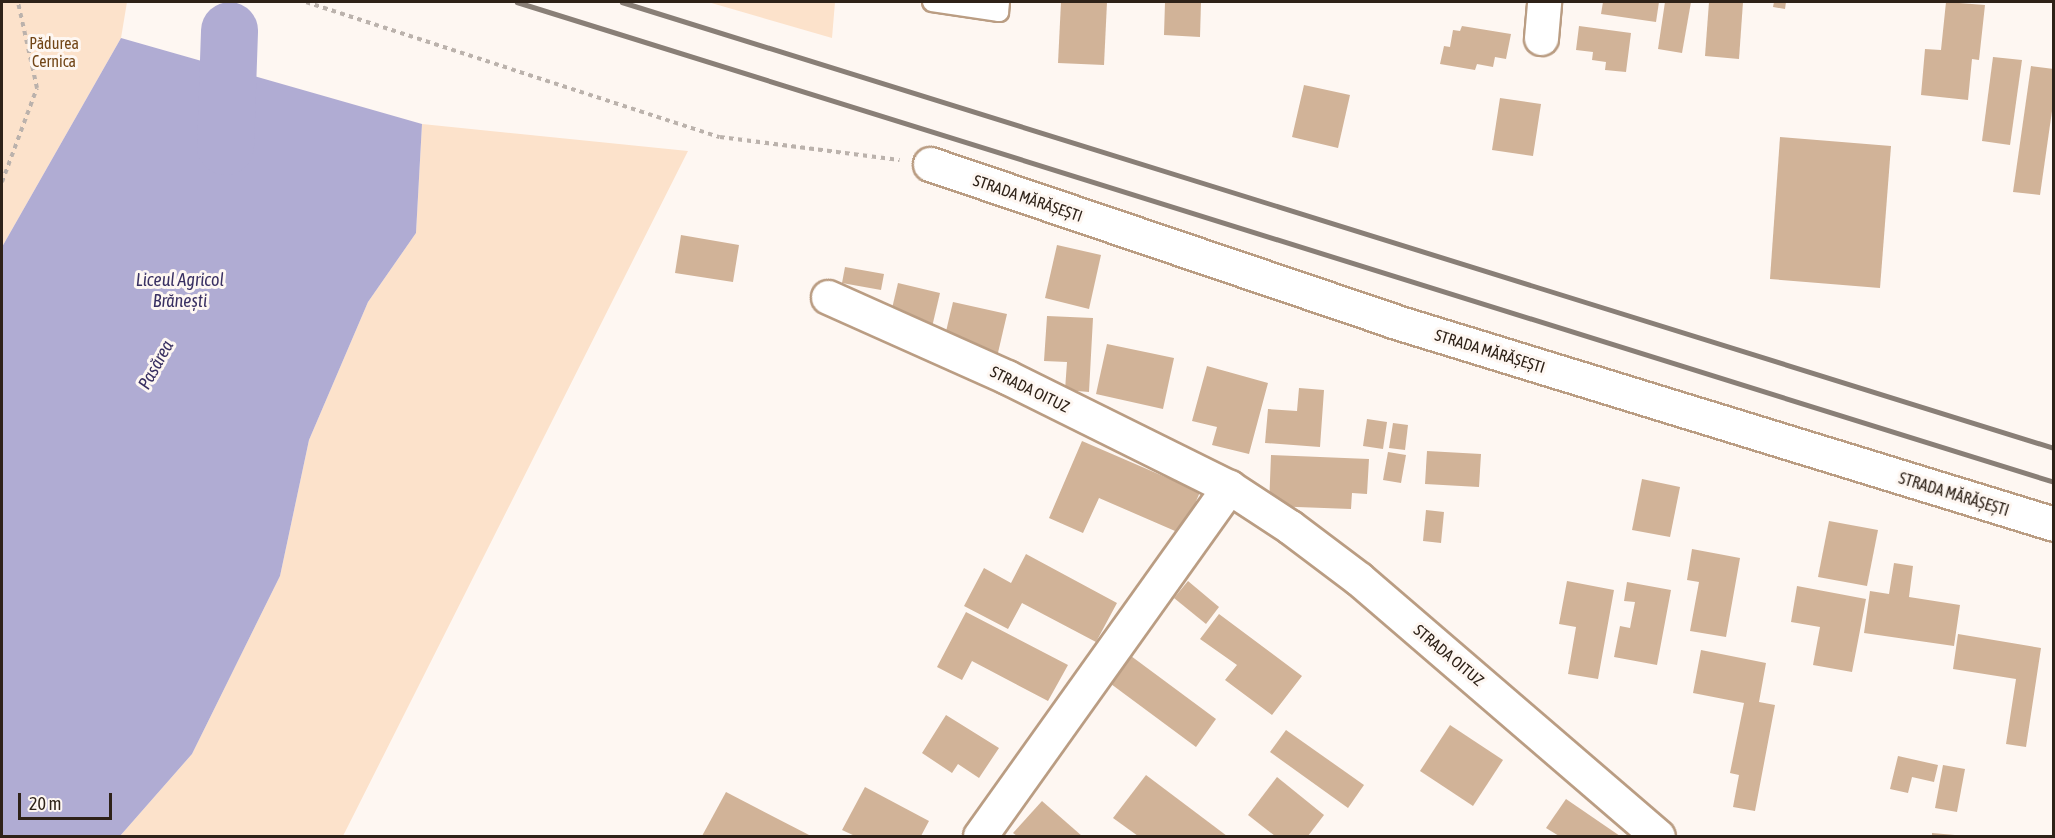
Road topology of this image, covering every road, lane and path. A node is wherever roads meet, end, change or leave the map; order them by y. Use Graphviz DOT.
graph roads {
  1 [pos="18,2"];
  2 [pos="306,2"];
  3 [pos="932,2"];
  4 [pos="1000,2"];
  5 [pos="1544,2"];
  6 [pos="1540,38"];
  7 [pos="930,164"];
  8 [pos="2,182"];
  9 [pos="828,297"];
  10 [pos="1230,487"];
  11 [pos="2054,524"];
  12 [pos="980,837"];
  13 [pos="1658,837"];
  1 -- 8 [label="path"];
  2 -- 7 [label="path"];
  3 -- 4 [label="lane"];
  5 -- 6 [label="street"];
  7 -- 11 [label="street, STRADA MĂRĂȘEȘTI"];
  9 -- 10 [label="street, STRADA OITUZ"];
  10 -- 12 [label="street"];
  10 -- 13 [label="street, STRADA OITUZ"];
}
